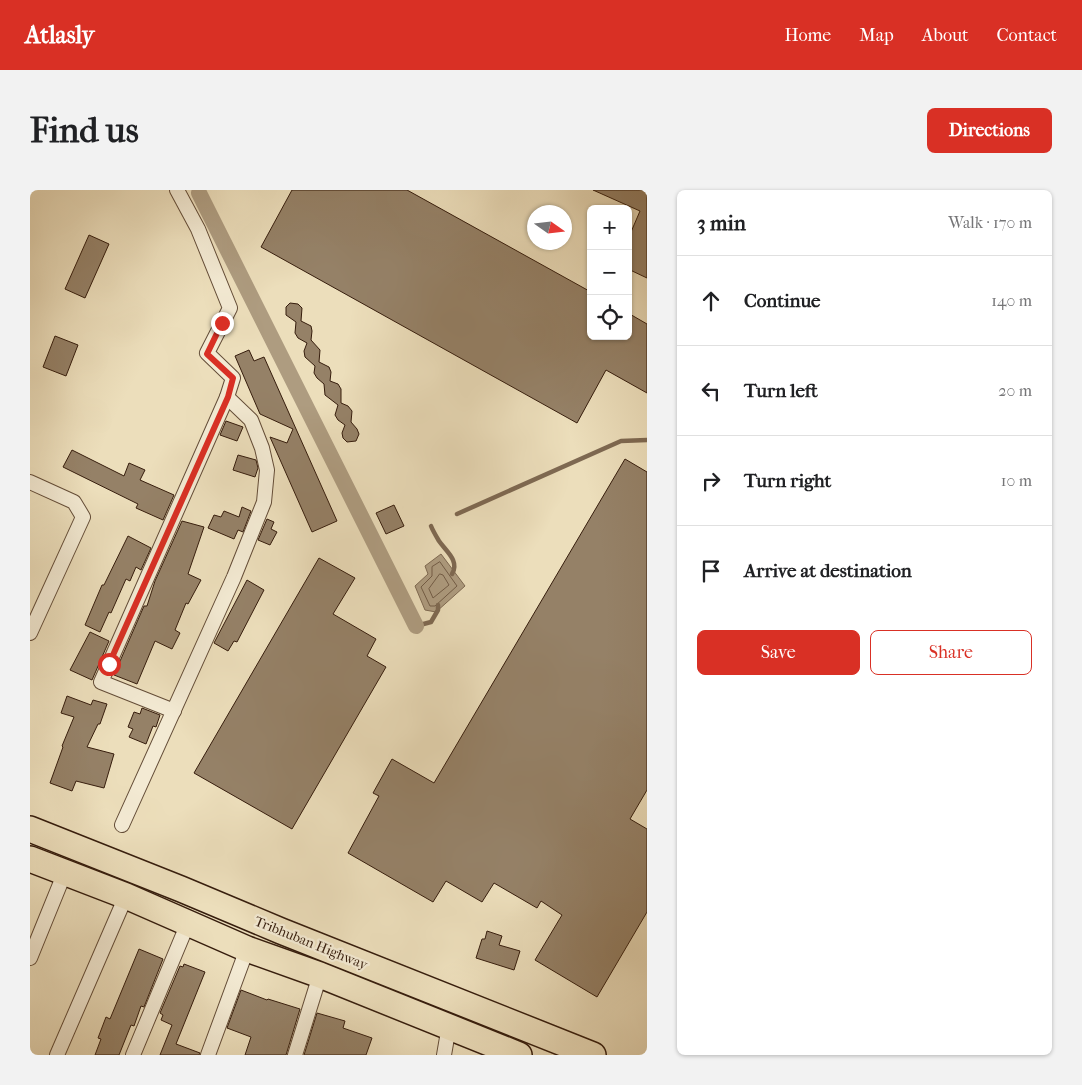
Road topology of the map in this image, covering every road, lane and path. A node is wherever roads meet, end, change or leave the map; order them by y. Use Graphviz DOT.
graph roads {
  1 [pos="177,190"];
  2 [pos="228,397"];
  3 [pos="30,482"];
  4 [pos="30,633"];
  5 [pos="174,711"];
  6 [pos="122,824"];
  7 [pos="30,829"];
  8 [pos="30,859"];
  9 [pos="64,872"];
  10 [pos="126,896"];
  11 [pos="188,923"];
  12 [pos="248,949"];
  13 [pos="30,958"];
  14 [pos="320,975"];
  15 [pos="449,1026"];
  16 [pos="57,1055"];
  17 [pos="132,1055"];
  18 [pos="208,1055"];
  19 [pos="295,1055"];
  20 [pos="444,1055"];
  21 [pos="519,1055"];
  22 [pos="593,1055"];
  1 -- 2 [label="street"];
  2 -- 5 [label="street"];
  2 -- 5 [label="street"];
  3 -- 4 [label="street"];
  5 -- 6 [label="street"];
  7 -- 22 [label="highway, Tribhuban Highway"];
  8 -- 9 [label="highway, Tribhuban Highway"];
  9 -- 10 [label="highway, Tribhuban Highway"];
  9 -- 13 [label="street"];
  10 -- 11 [label="highway, Tribhuban Highway"];
  10 -- 16 [label="street"];
  11 -- 12 [label="highway, Tribhuban Highway"];
  11 -- 17 [label="street"];
  12 -- 14 [label="highway, Tribhuban Highway"];
  12 -- 18 [label="street"];
  14 -- 15 [label="highway, Tribhuban Highway"];
  14 -- 19 [label="street"];
  15 -- 20 [label="street"];
  15 -- 21 [label="highway, Tribhuban Highway"];
}
